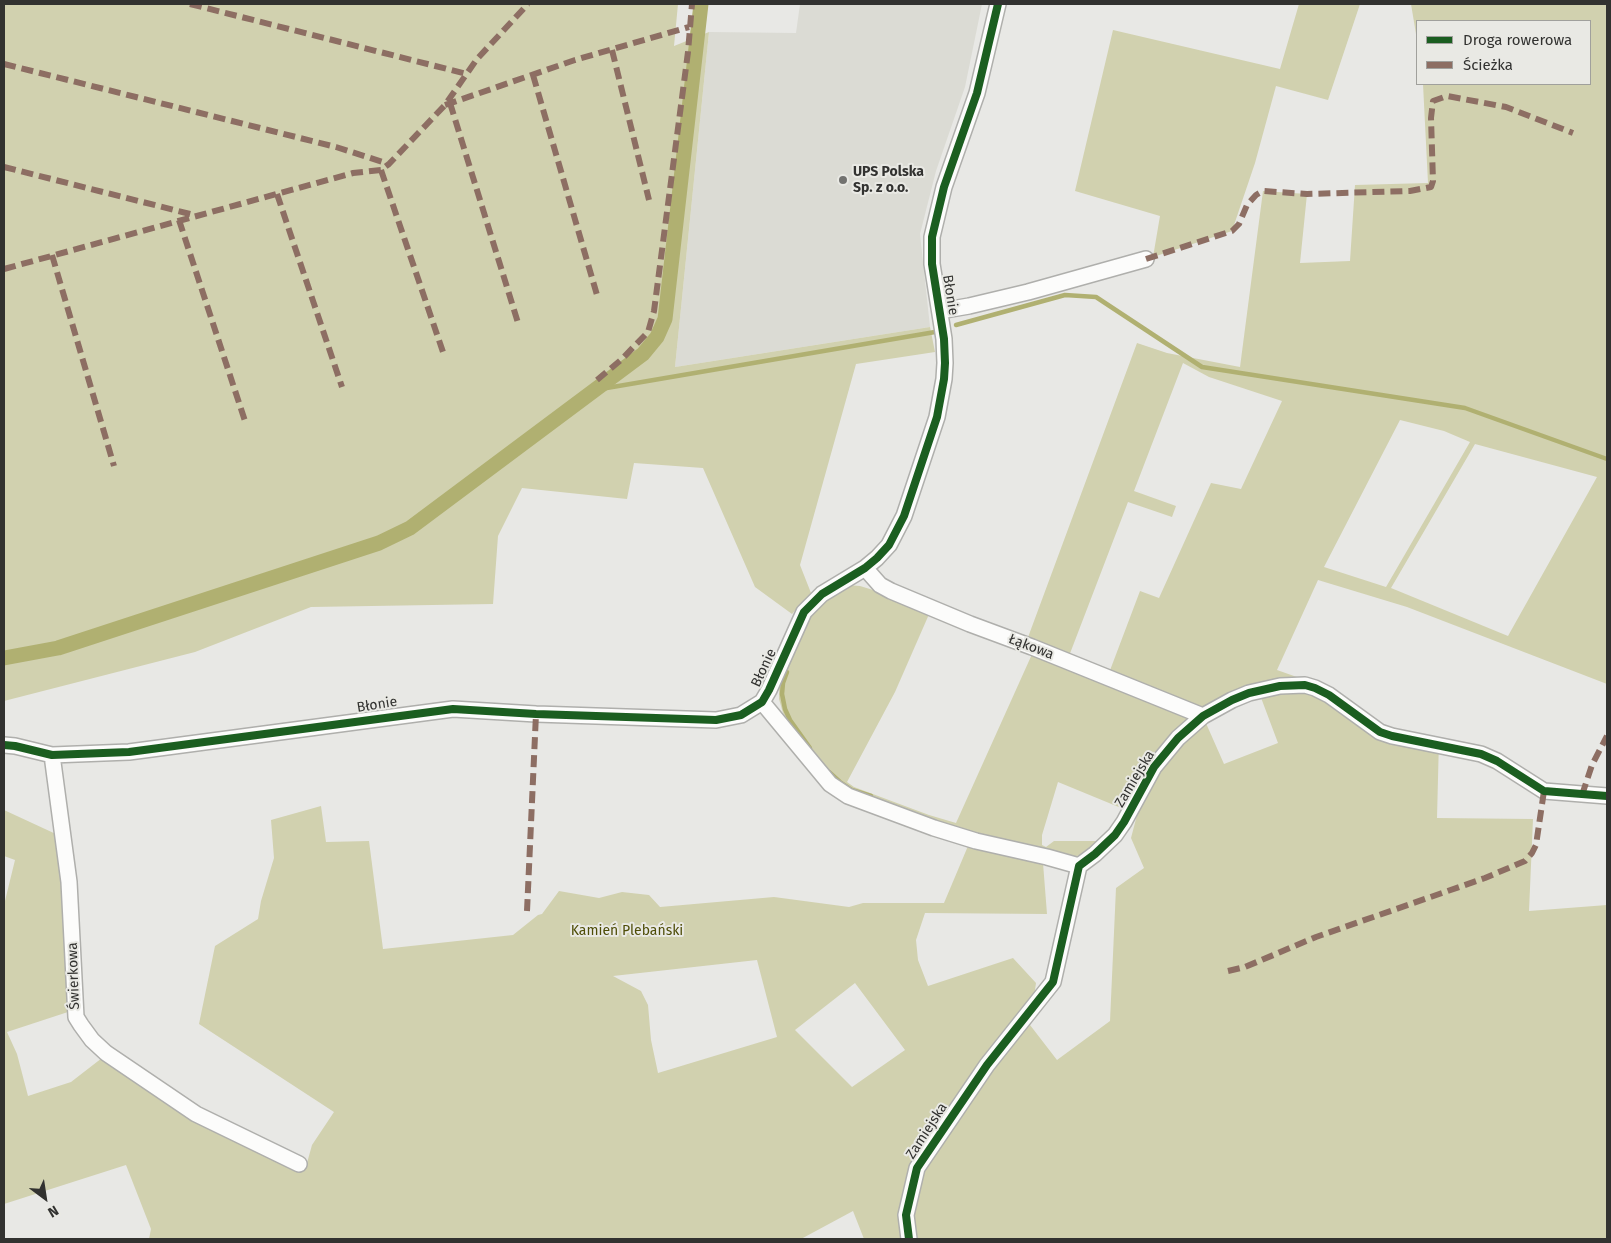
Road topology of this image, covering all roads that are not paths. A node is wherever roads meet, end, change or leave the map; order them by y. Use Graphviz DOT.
graph roads {
  1 [pos="998,4"];
  2 [pos="1146,259"];
  3 [pos="940,311"];
  4 [pos="865,568"];
  5 [pos="762,702"];
  6 [pos="1203,716"];
  7 [pos="4,745"];
  8 [pos="52,755"];
  9 [pos="1607,796"];
  10 [pos="1079,866"];
  11 [pos="299,1164"];
  12 [pos="909,1239"];
  1 -- 3 [label="street, Błonie"];
  2 -- 3 [label="street, Błonie"];
  3 -- 4 [label="street, Błonie"];
  4 -- 5 [label="street, Błonie"];
  4 -- 6 [label="street, Łąkowa"];
  5 -- 8 [label="street, Błonie"];
  5 -- 10 [label="street"];
  6 -- 9 [label="street, Zamiejska"];
  6 -- 10 [label="street, Zamiejska"];
  7 -- 8 [label="street, Błonie"];
  8 -- 11 [label="street, Świerkowa"];
  10 -- 12 [label="street, Zamiejska"];
}
